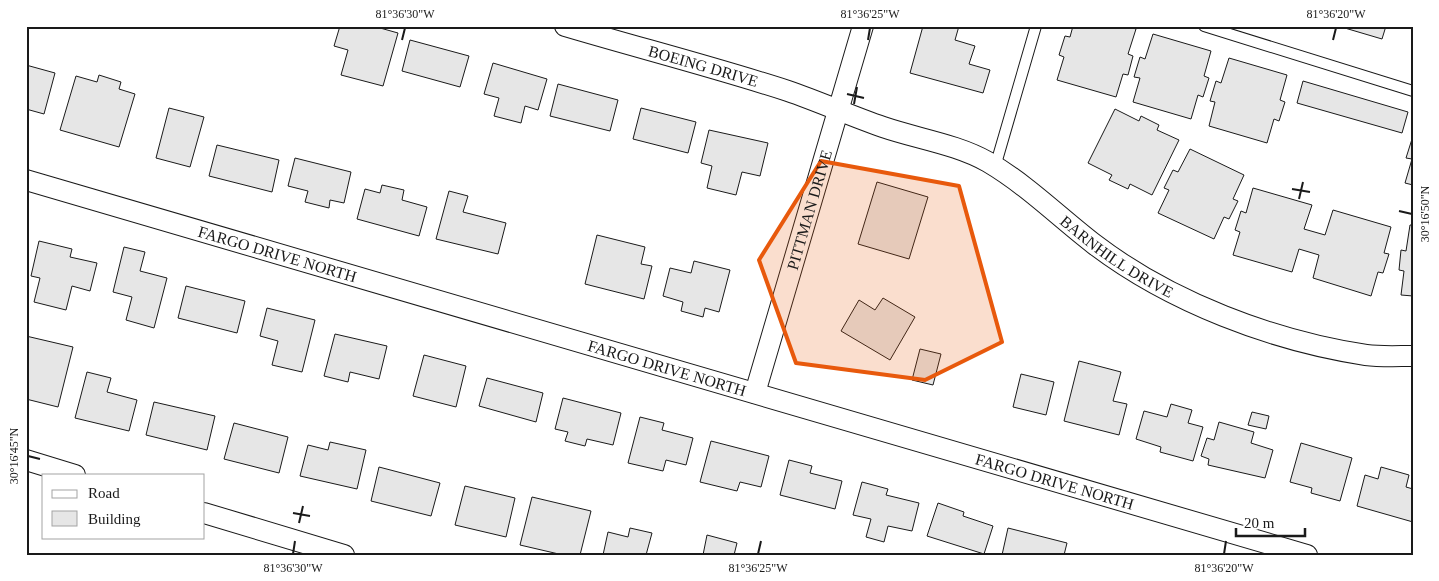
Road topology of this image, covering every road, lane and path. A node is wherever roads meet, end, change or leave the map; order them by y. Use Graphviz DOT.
graph roads {
  1 [pos="566,26"];
  2 [pos="863,26"];
  3 [pos="1036,26"];
  4 [pos="1204,26"];
  5 [pos="1413,91"];
  6 [pos="839,110"];
  7 [pos="996,167"];
  8 [pos="26,180"];
  9 [pos="1413,356"];
  10 [pos="756,393"];
  11 [pos="26,460"];
  12 [pos="72,474"];
  13 [pos="205,513"];
  14 [pos="344,555"];
  15 [pos="1307,555"];
  1 -- 6 [label="street, BOEING DRIVE"];
  2 -- 6 [label="street, PITTMAN DRIVE"];
  3 -- 7 [label="lane"];
  4 -- 5 [label="lane"];
  6 -- 7 [label="street, BARNHILL DRIVE"];
  6 -- 10 [label="street, PITTMAN DRIVE"];
  7 -- 9 [label="street, BARNHILL DRIVE"];
  8 -- 10 [label="street, FARGO DRIVE NORTH"];
  10 -- 15 [label="street, FARGO DRIVE NORTH"];
  11 -- 12 [label="street"];
  13 -- 14 [label="street"];
}
